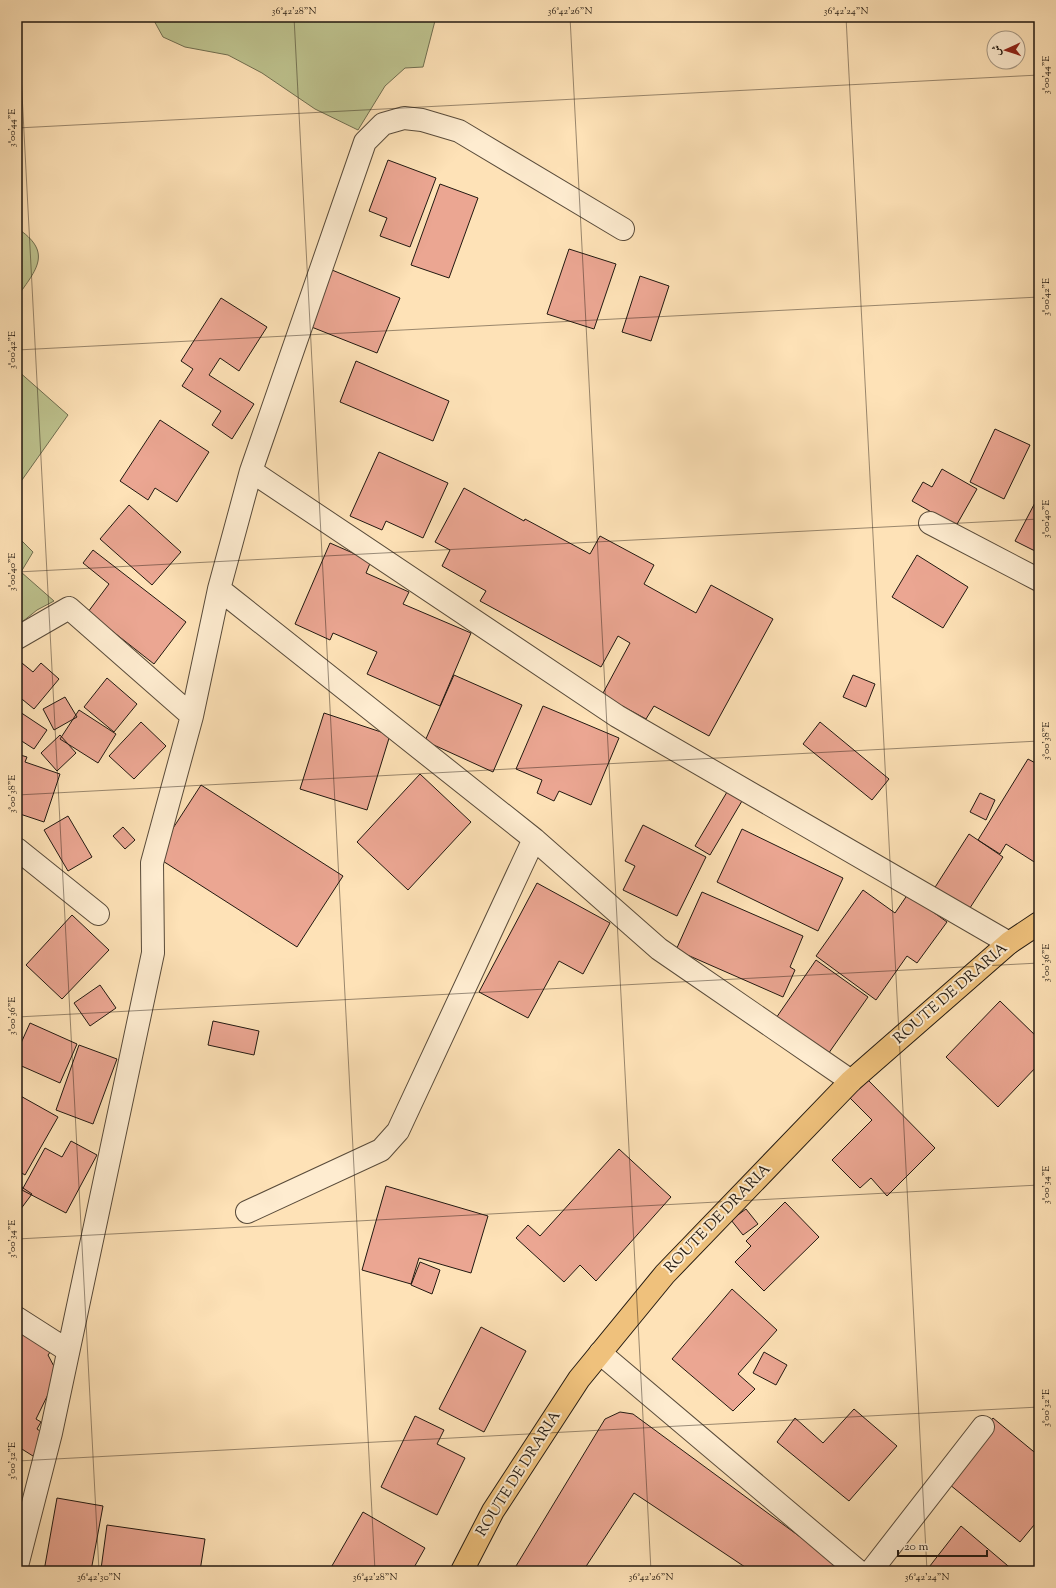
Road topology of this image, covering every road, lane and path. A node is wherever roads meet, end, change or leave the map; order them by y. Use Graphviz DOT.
graph roads {
  1 [pos="623,229"];
  2 [pos="251,471"];
  3 [pos="930,523"];
  4 [pos="1039,580"];
  5 [pos="219,589"];
  6 [pos="17,638"];
  7 [pos="192,716"];
  8 [pos="534,839"];
  9 [pos="17,849"];
  10 [pos="98,914"];
  11 [pos="1039,923"];
  12 [pos="1009,943"];
  13 [pos="851,1081"];
  14 [pos="247,1212"];
  15 [pos="17,1318"];
  16 [pos="67,1350"];
  17 [pos="600,1353"];
  18 [pos="983,1427"];
  19 [pos="23,1515"];
  20 [pos="17,1566"];
  21 [pos="462,1571"];
  22 [pos="858,1571"];
  23 [pos="871,1571"];
  1 -- 2 [label="street"];
  2 -- 5 [label="street"];
  2 -- 12 [label="street"];
  3 -- 4 [label="street"];
  5 -- 7 [label="street"];
  5 -- 8 [label="street"];
  6 -- 7 [label="street"];
  7 -- 16 [label="street"];
  8 -- 13 [label="street"];
  8 -- 14 [label="street"];
  9 -- 10 [label="street"];
  11 -- 12 [label="main road, ROUTE DE DRARIA"];
  12 -- 13 [label="main road, ROUTE DE DRARIA"];
  13 -- 17 [label="main road, ROUTE DE DRARIA"];
  15 -- 16 [label="street"];
  16 -- 19 [label="street"];
  17 -- 21 [label="main road, ROUTE DE DRARIA"];
  17 -- 22 [label="street"];
  18 -- 23 [label="street"];
  19 -- 20 [label="street"];
}
